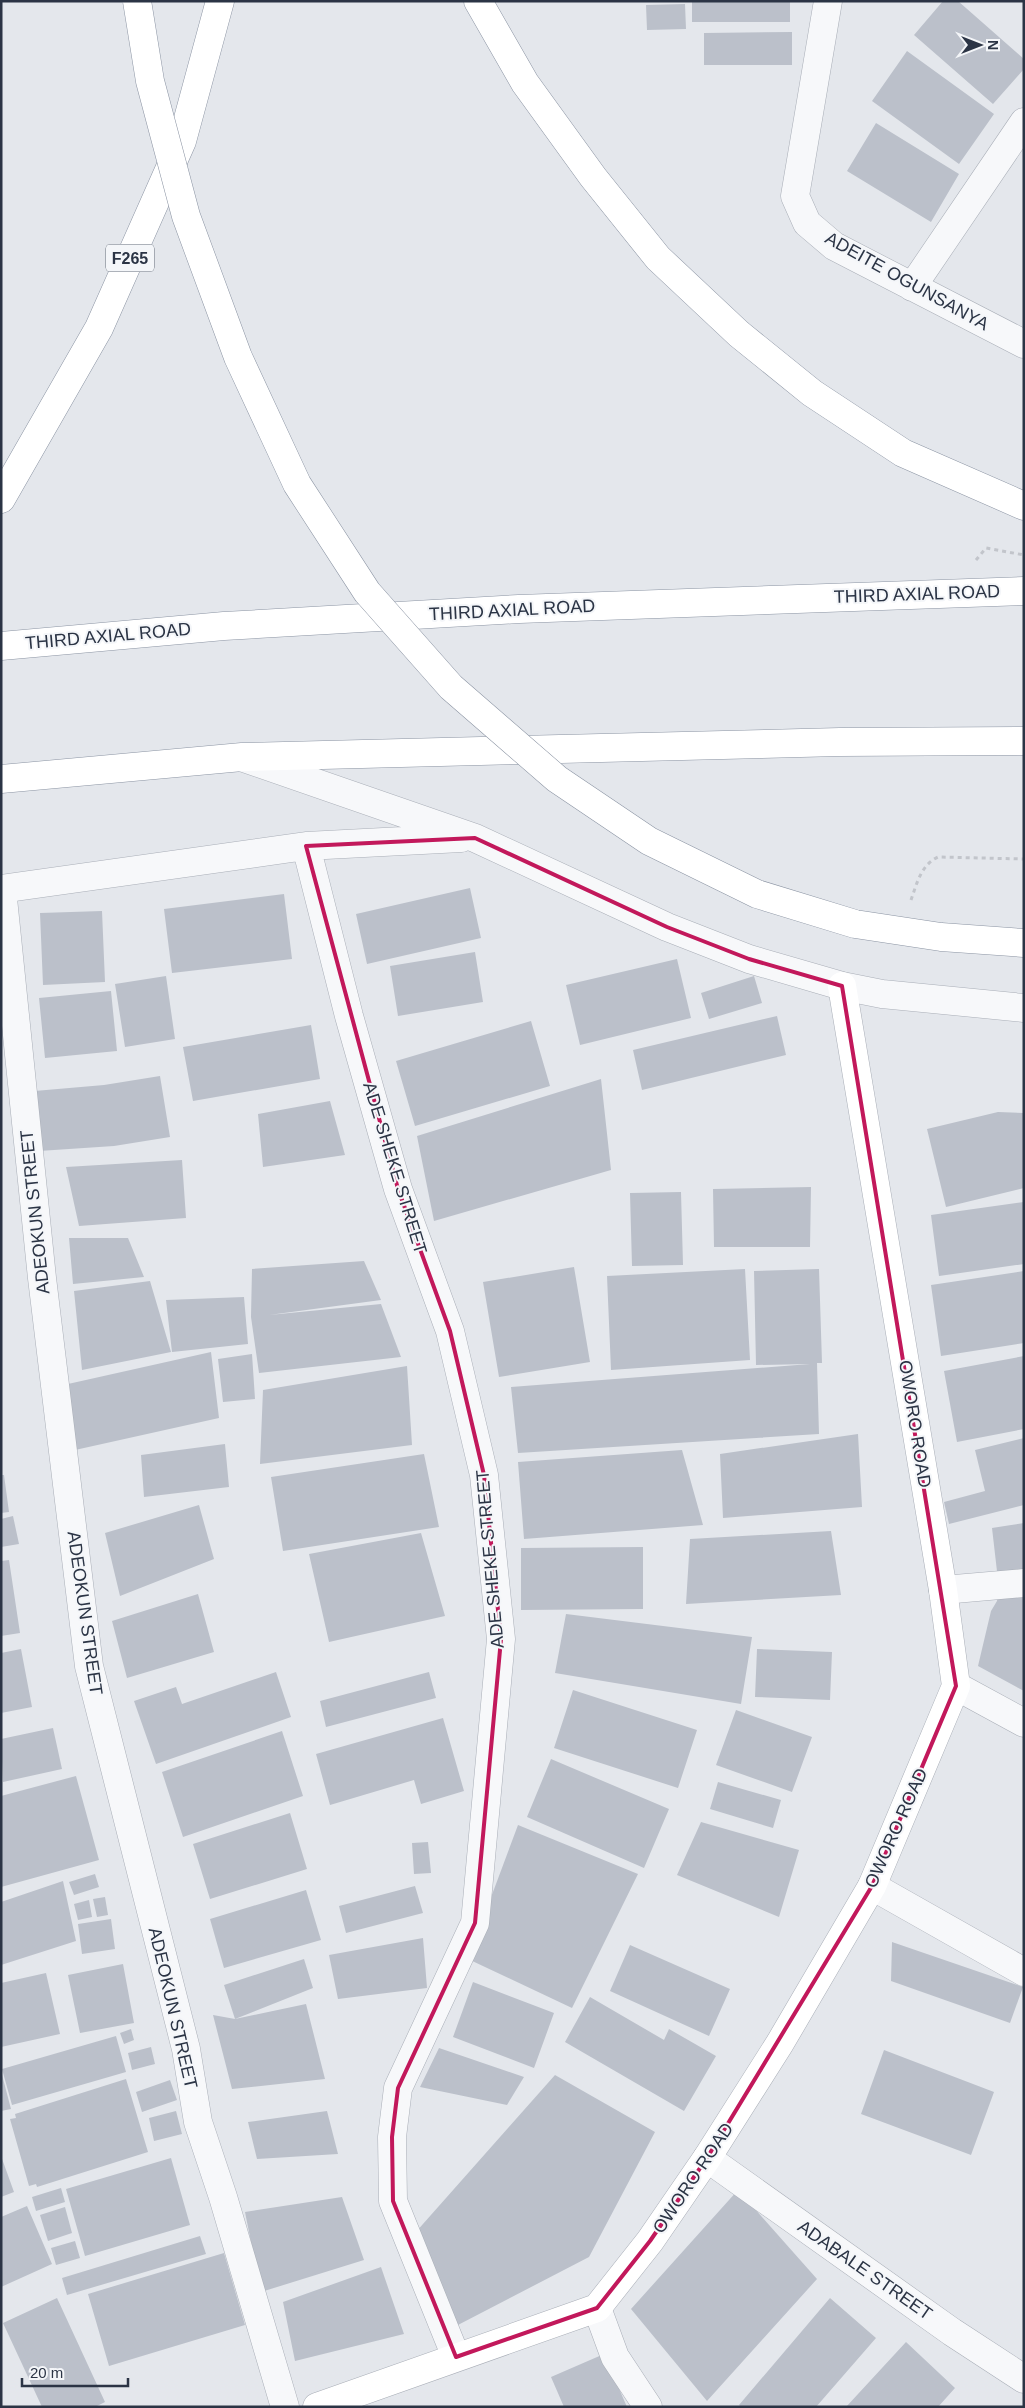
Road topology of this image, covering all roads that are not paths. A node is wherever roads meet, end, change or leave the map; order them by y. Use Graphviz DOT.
graph roads {
  1 [pos="137,1"];
  2 [pos="220,1"];
  3 [pos="478,1"];
  4 [pos="828,1"];
  5 [pos="1024,122"];
  6 [pos="912,287"];
  7 [pos="1024,344"];
  8 [pos="1,499"];
  9 [pos="1024,506"];
  10 [pos="1024,591"];
  11 [pos="1,646"];
  12 [pos="1024,741"];
  13 [pos="242,757"];
  14 [pos="1,779"];
  15 [pos="474,838"];
  16 [pos="306,846"];
  17 [pos="2,889"];
  18 [pos="1024,942"];
  19 [pos="842,986"];
  20 [pos="1024,1008"];
  21 [pos="1024,1583"];
  22 [pos="943,1590"];
  23 [pos="956,1686"];
  24 [pos="1024,1723"];
  25 [pos="872,1886"];
  26 [pos="1024,1972"];
  27 [pos="707,2158"];
  28 [pos="597,2308"];
  29 [pos="456,2357"];
  30 [pos="1024,2379"];
  31 [pos="285,2407"];
  32 [pos="317,2407"];
  33 [pos="648,2407"];
  1 -- 18 [label="main road, bridge"];
  2 -- 8 [label="main road, F265"];
  3 -- 9 [label="main road"];
  4 -- 6 [label="street, ADEITE OGUNSANYA"];
  5 -- 6 [label="street"];
  6 -- 7 [label="street, ADEITE OGUNSANYA"];
  10 -- 11 [label="main road, THIRD AXIAL ROAD"];
  12 -- 13 [label="main road"];
  13 -- 14 [label="main road"];
  13 -- 15 [label="street"];
  15 -- 16 [label="street"];
  15 -- 19 [label="street"];
  16 -- 17 [label="street"];
  16 -- 29 [label="street, ADE SHEKE STREET"];
  17 -- 31 [label="street, ADEOKUN STREET"];
  19 -- 20 [label="street"];
  19 -- 22 [label="main road, OWORO ROAD"];
  21 -- 22 [label="street"];
  22 -- 23 [label="main road, OWORO ROAD"];
  23 -- 24 [label="street"];
  23 -- 25 [label="main road, OWORO ROAD"];
  25 -- 26 [label="street"];
  25 -- 27 [label="main road, OWORO ROAD"];
  27 -- 28 [label="main road, OWORO ROAD"];
  27 -- 30 [label="street, ADABALE STREET"];
  28 -- 29 [label="main road"];
  28 -- 33 [label="street"];
  29 -- 32 [label="main road"];
}
